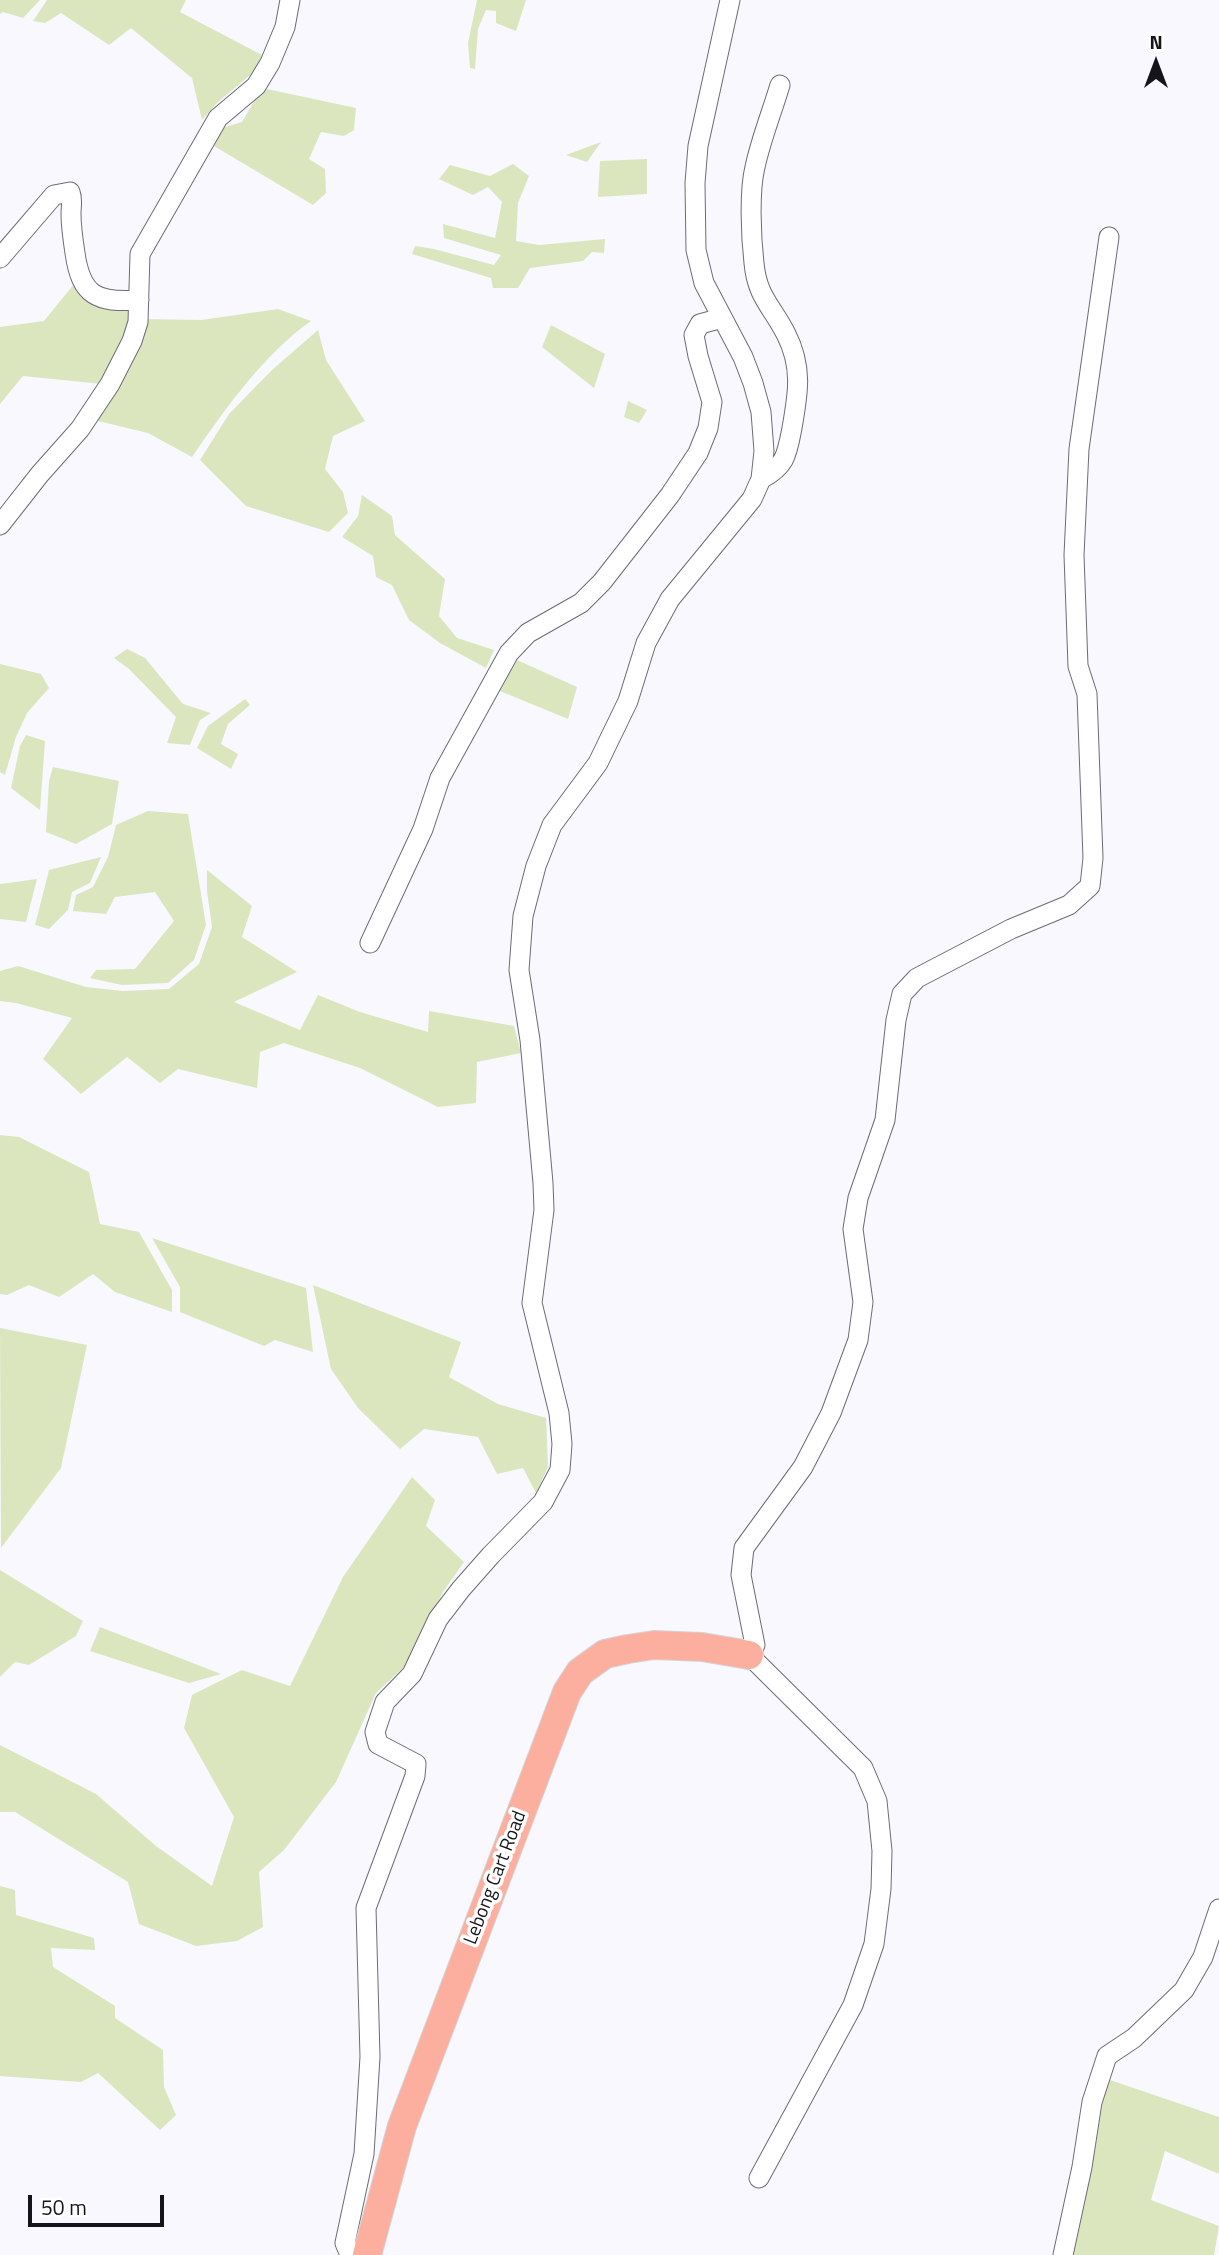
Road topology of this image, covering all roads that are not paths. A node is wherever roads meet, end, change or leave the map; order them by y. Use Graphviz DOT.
graph roads {
  1 [pos="289,0"];
  2 [pos="730,0"];
  3 [pos="780,85"];
  4 [pos="1109,237"];
  5 [pos="0,258"];
  6 [pos="139,300"];
  7 [pos="722,318"];
  8 [pos="761,479"];
  9 [pos="0,525"];
  10 [pos="370,943"];
  11 [pos="749,1655"];
  12 [pos="1219,1909"];
  13 [pos="759,2179"];
  14 [pos="350,2255"];
  15 [pos="367,2255"];
  16 [pos="1063,2255"];
  1 -- 6 [label="street"];
  2 -- 7 [label="street"];
  3 -- 8 [label="street"];
  4 -- 11 [label="street"];
  5 -- 6 [label="street"];
  6 -- 9 [label="street"];
  7 -- 8 [label="street"];
  7 -- 10 [label="street"];
  8 -- 14 [label="street"];
  11 -- 13 [label="street"];
  11 -- 15 [label="highway, Lebong Cart Road"];
  12 -- 16 [label="street"];
}
